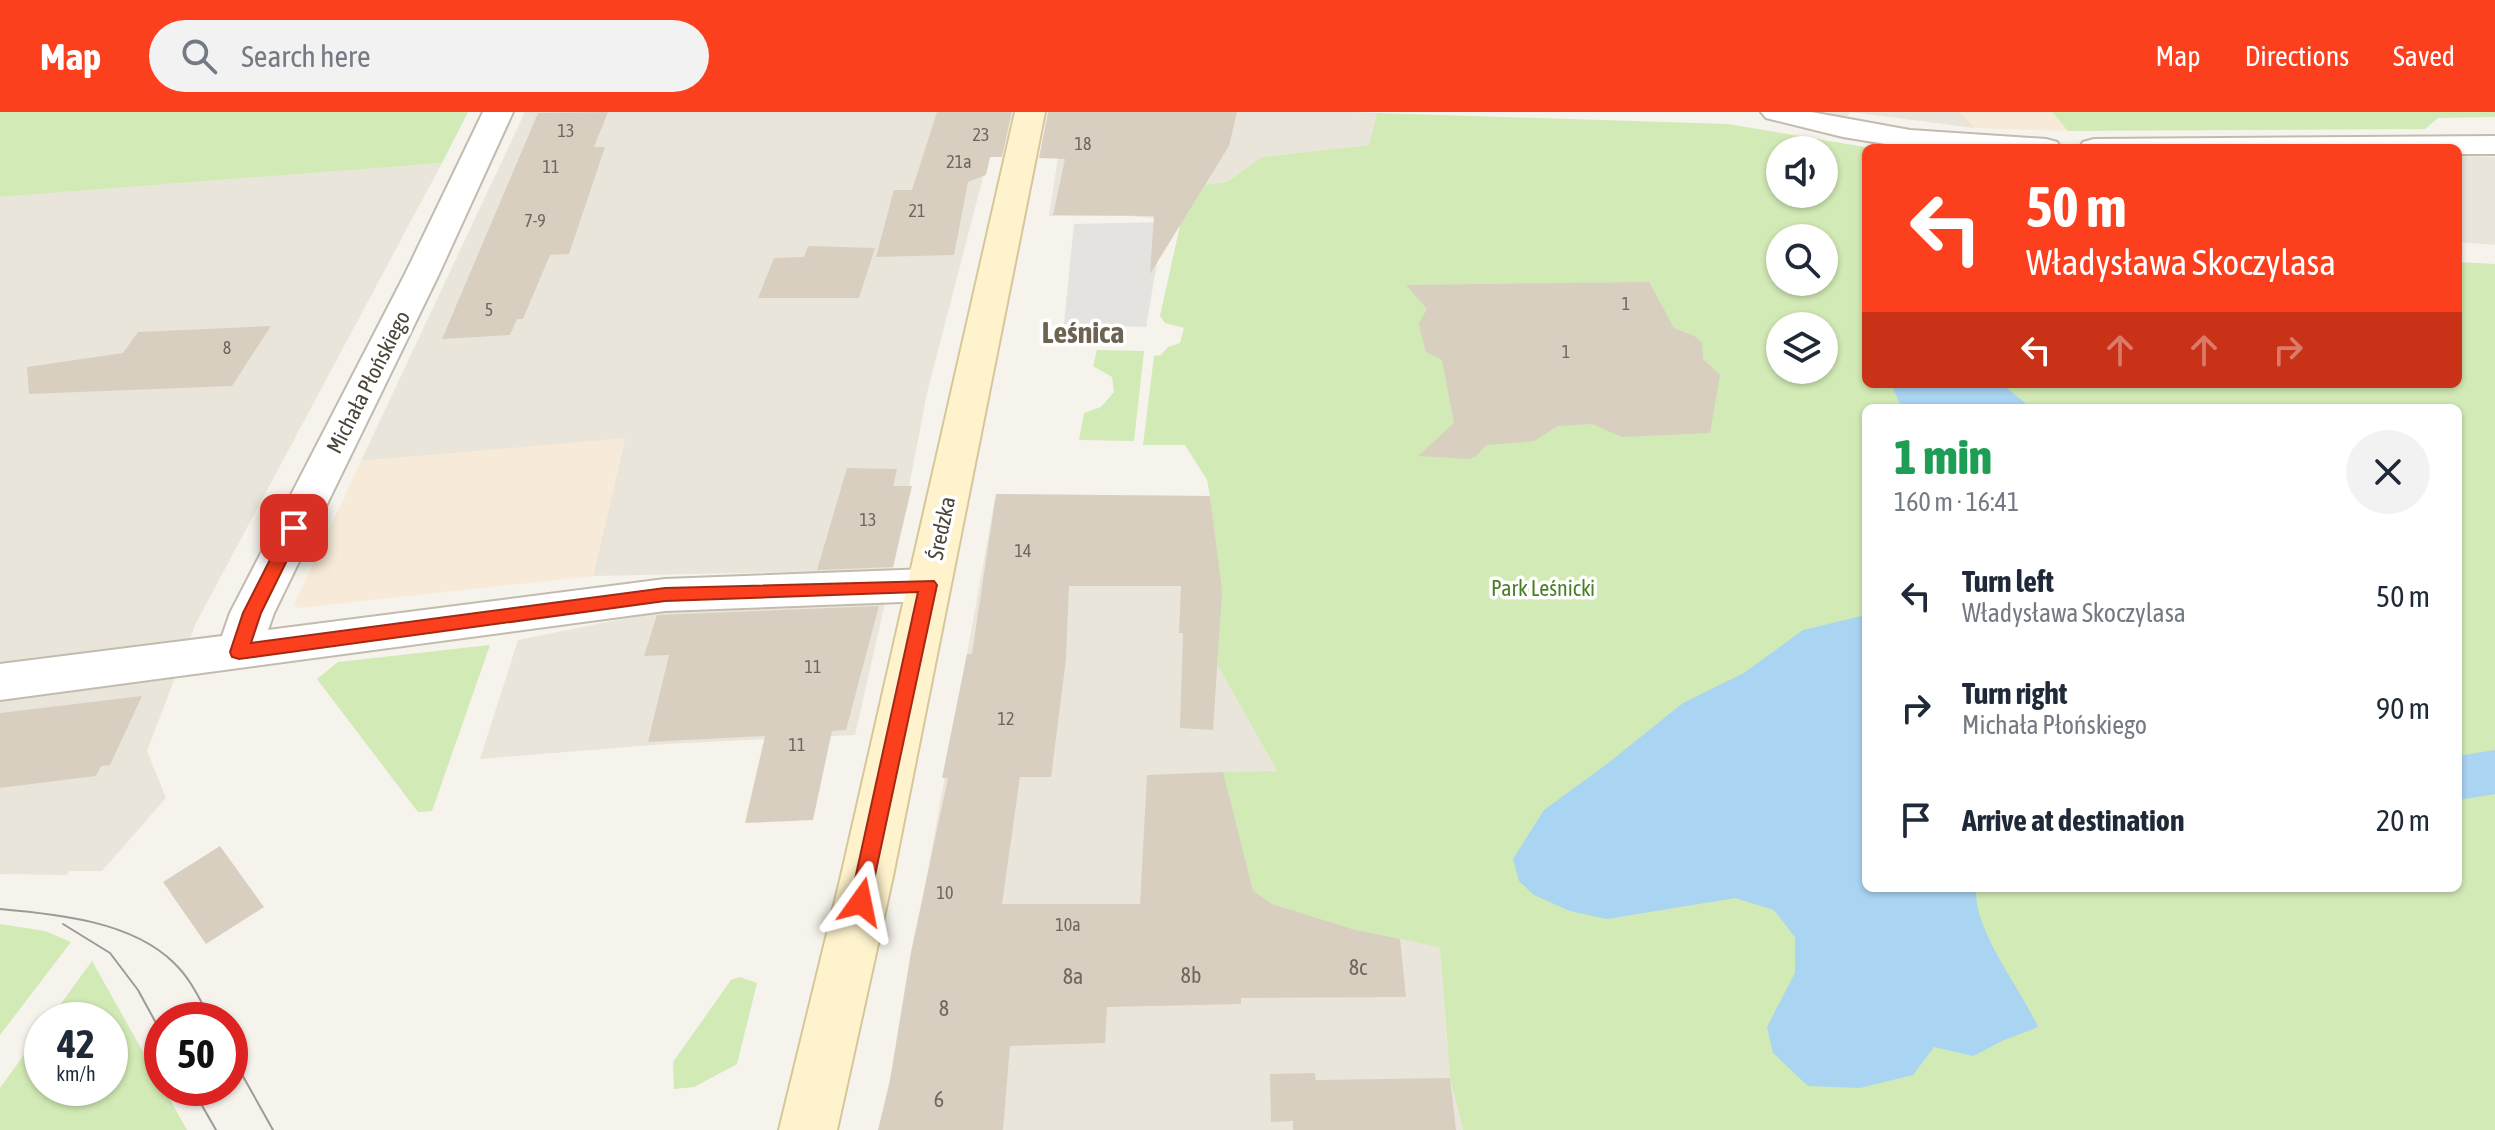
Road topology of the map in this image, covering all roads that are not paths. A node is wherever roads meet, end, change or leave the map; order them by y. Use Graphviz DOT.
graph roads {
  1 [pos="498,112"];
  2 [pos="1030,112"];
  3 [pos="1776,112"];
  4 [pos="1941,144"];
  5 [pos="2462,145"];
  6 [pos="2495,145"];
  7 [pos="928,585"];
  8 [pos="239,652"];
  9 [pos="0,682"];
  10 [pos="808,1130"];
  1 -- 8 [label="street, Michała Płońskiego"];
  2 -- 7 [label="main road, Średzka"];
  3 -- 4 [label="street"];
  5 -- 6 [label="street"];
  7 -- 8 [label="street"];
  7 -- 10 [label="main road, Średzka"];
  8 -- 9 [label="street"];
}
